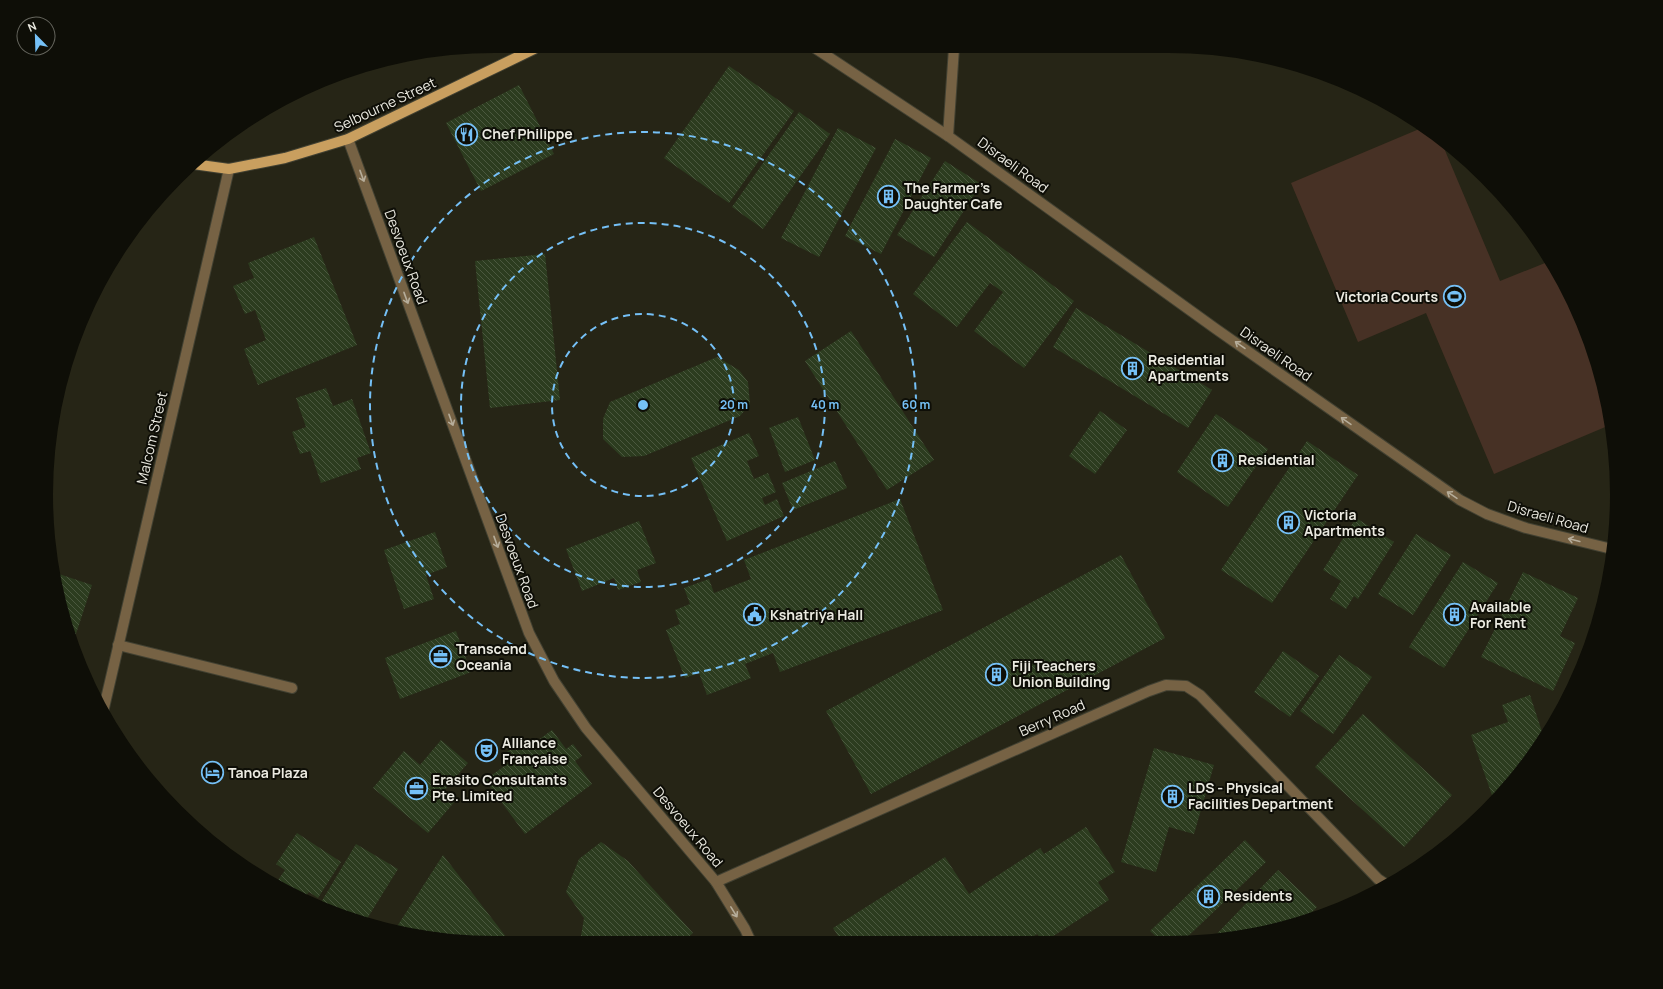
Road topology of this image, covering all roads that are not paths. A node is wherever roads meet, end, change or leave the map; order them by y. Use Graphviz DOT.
graph roads {
  1 [pos="528,53"];
  2 [pos="823,53"];
  3 [pos="954,53"];
  4 [pos="948,136"];
  5 [pos="348,139"];
  6 [pos="201,165"];
  7 [pos="229,169"];
  8 [pos="1606,548"];
  9 [pos="118,645"];
  10 [pos="292,688"];
  11 [pos="105,702"];
  12 [pos="1381,881"];
  13 [pos="716,882"];
  14 [pos="748,936"];
  1 -- 5 [label="main road, Selbourne Street"];
  2 -- 4 [label="street, Disraeli Road"];
  3 -- 4 [label="street"];
  8 -- 4 [label="street, Disraeli Road, one-way"];
  5 -- 7 [label="main road, Selbourne Street"];
  5 -- 13 [label="street, Desvoeux Road, one-way"];
  6 -- 7 [label="main road, Selbourne Street"];
  7 -- 9 [label="street, Malcom Street"];
  9 -- 10 [label="street"];
  9 -- 11 [label="street, Malcom Street"];
  12 -- 13 [label="street, Berry Road"];
  13 -- 14 [label="street, Desvoeux Road, one-way"];
}
